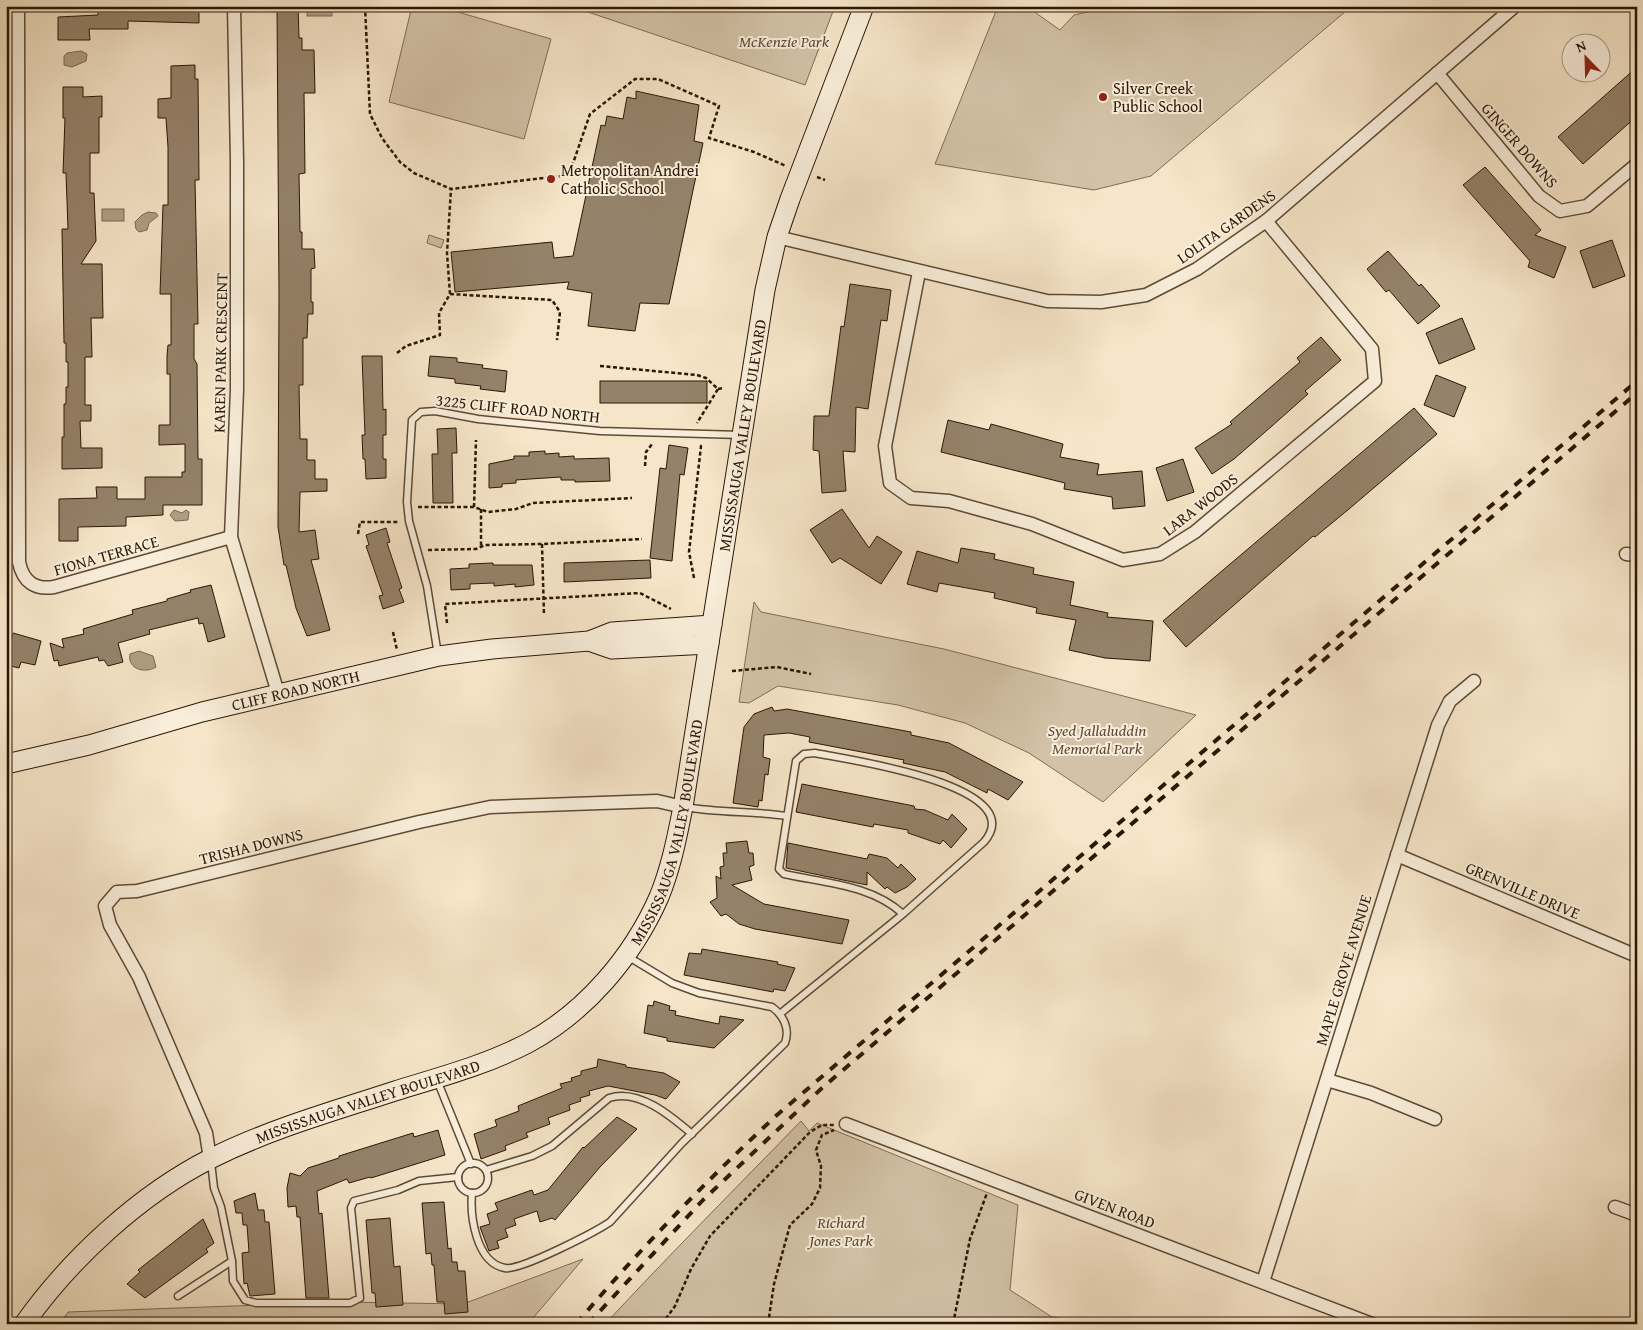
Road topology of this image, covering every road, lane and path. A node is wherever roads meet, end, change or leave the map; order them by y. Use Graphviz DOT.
graph roads {
  1 [pos="18,6"];
  2 [pos="234,6"];
  3 [pos="365,6"];
  4 [pos="864,6"];
  5 [pos="1515,6"];
  6 [pos="1436,72"];
  7 [pos="1637,164"];
  8 [pos="788,166"];
  9 [pos="450,189"];
  10 [pos="1266,221"];
  11 [pos="777,238"];
  12 [pos="918,272"];
  13 [pos="450,294"];
  14 [pos="557,340"];
  15 [pos="397,353"];
  16 [pos="600,366"];
  17 [pos="718,388"];
  18 [pos="724,388"];
  19 [pos="695,426"];
  20 [pos="742,435"];
  21 [pos="476,440"];
  22 [pos="658,442"];
  23 [pos="692,445"];
  24 [pos="701,446"];
  25 [pos="708,446"];
  26 [pos="645,466"];
  27 [pos="632,498"];
  28 [pos="418,507"];
  29 [pos="474,507"];
  30 [pos="481,509"];
  31 [pos="400,522"];
  32 [pos="358,534"];
  33 [pos="231,537"];
  34 [pos="642,539"];
  35 [pos="542,544"];
  36 [pos="481,547"];
  37 [pos="426,550"];
  38 [pos="694,578"];
  39 [pos="544,599"];
  40 [pos="671,609"];
  41 [pos="544,615"];
  42 [pos="447,623"];
  43 [pos="712,625"];
  44 [pos="589,641"];
  45 [pos="708,644"];
  46 [pos="438,656"];
  47 [pos="732,672"];
  48 [pos="811,674"];
  49 [pos="1474,681"];
  50 [pos="278,693"];
  51 [pos="6,764"];
  52 [pos="683,807"];
  53 [pos="787,816"];
  54 [pos="1397,855"];
  55 [pos="904,914"];
  56 [pos="626,955"];
  57 [pos="1637,956"];
  58 [pos="780,1013"];
  59 [pos="437,1079"];
  60 [pos="1327,1080"];
  61 [pos="1435,1119"];
  62 [pos="846,1124"];
  63 [pos="692,1134"];
  64 [pos="210,1159"];
  65 [pos="472,1164"];
  66 [pos="486,1170"];
  67 [pos="458,1177"];
  68 [pos="992,1179"];
  69 [pos="472,1193"];
  70 [pos="1615,1207"];
  71 [pos="1637,1215"];
  72 [pos="232,1261"];
  73 [pos="1263,1282"];
  74 [pos="178,1296"];
  75 [pos="24,1324"];
  76 [pos="662,1324"];
  77 [pos="738,1324"];
  78 [pos="757,1324"];
  79 [pos="768,1324"];
  80 [pos="953,1324"];
  81 [pos="1372,1324"];
  1 -- 33 [label="street, FIONA TERRACE"];
  2 -- 33 [label="street, KAREN PARK CRESCENT"];
  3 -- 9 [label="path"];
  4 -- 11 [label="street, MISSISSAUGA VALLEY BOULEVARD"];
  5 -- 6 [label="street, LOLITA GARDENS"];
  6 -- 7 [label="street, GINGER DOWNS"];
  6 -- 10 [label="street, LOLITA GARDENS"];
  8 -- 9 [label="path"];
  9 -- 13 [label="path"];
  10 -- 12 [label="street, LOLITA GARDENS"];
  10 -- 12 [label="street, LARA WOODS"];
  11 -- 12 [label="street, LOLITA GARDENS"];
  11 -- 20 [label="street, MISSISSAUGA VALLEY BOULEVARD"];
  13 -- 14 [label="path"];
  13 -- 15 [label="path"];
  16 -- 17 [label="path"];
  17 -- 18 [label="path"];
  17 -- 19 [label="path"];
  20 -- 43 [label="street, MISSISSAUGA VALLEY BOULEVARD"];
  20 -- 46 [label="lane, 3225 CLIFF ROAD NORTH"];
  21 -- 29 [label="path"];
  22 -- 26 [label="path"];
  23 -- 24 [label="path"];
  24 -- 25 [label="path"];
  24 -- 38 [label="path"];
  27 -- 30 [label="path"];
  28 -- 29 [label="path"];
  29 -- 30 [label="path"];
  30 -- 36 [label="path"];
  31 -- 32 [label="path"];
  33 -- 50 [label="street, KAREN PARK CRESCENT"];
  34 -- 35 [label="path"];
  35 -- 36 [label="path"];
  35 -- 39 [label="path"];
  36 -- 37 [label="path"];
  39 -- 40 [label="path"];
  39 -- 41 [label="path"];
  39 -- 42 [label="path"];
  43 -- 44 [label="street, CLIFF ROAD NORTH"];
  43 -- 45 [label="street, MISSISSAUGA VALLEY BOULEVARD"];
  44 -- 45 [label="street, CLIFF ROAD NORTH"];
  44 -- 46 [label="street, CLIFF ROAD NORTH"];
  45 -- 52 [label="street, MISSISSAUGA VALLEY BOULEVARD"];
  46 -- 50 [label="street, CLIFF ROAD NORTH"];
  47 -- 48 [label="path"];
  49 -- 54 [label="street, MAPLE GROVE AVENUE"];
  50 -- 51 [label="street, CLIFF ROAD NORTH"];
  52 -- 53 [label="lane"];
  52 -- 56 [label="street, MISSISSAUGA VALLEY BOULEVARD"];
  52 -- 64 [label="street, TRISHA DOWNS"];
  53 -- 55 [label="lane"];
  53 -- 55 [label="lane"];
  54 -- 57 [label="street, GRENVILLE DRIVE"];
  54 -- 60 [label="street, MAPLE GROVE AVENUE"];
  55 -- 58 [label="lane"];
  56 -- 58 [label="lane"];
  56 -- 59 [label="street, MISSISSAUGA VALLEY BOULEVARD"];
  58 -- 63 [label="lane"];
  59 -- 64 [label="street, MISSISSAUGA VALLEY BOULEVARD"];
  59 -- 65 [label="lane"];
  60 -- 61 [label="street"];
  60 -- 73 [label="street, MAPLE GROVE AVENUE"];
  62 -- 68 [label="street, GIVEN ROAD"];
  62 -- 76 [label="path"];
  62 -- 79 [label="path"];
  63 -- 66 [label="lane"];
  63 -- 69 [label="lane"];
  64 -- 72 [label="lane"];
  64 -- 75 [label="street, MISSISSAUGA VALLEY BOULEVARD"];
  65 -- 66 [label="lane"];
  65 -- 67 [label="lane"];
  66 -- 69 [label="lane"];
  67 -- 69 [label="lane"];
  67 -- 72 [label="lane"];
  68 -- 73 [label="street, GIVEN ROAD"];
  68 -- 80 [label="path"];
  70 -- 71 [label="street"];
  72 -- 74 [label="lane"];
  73 -- 81 [label="street, GIVEN ROAD"];
  77 -- 78 [label="path"];
}
